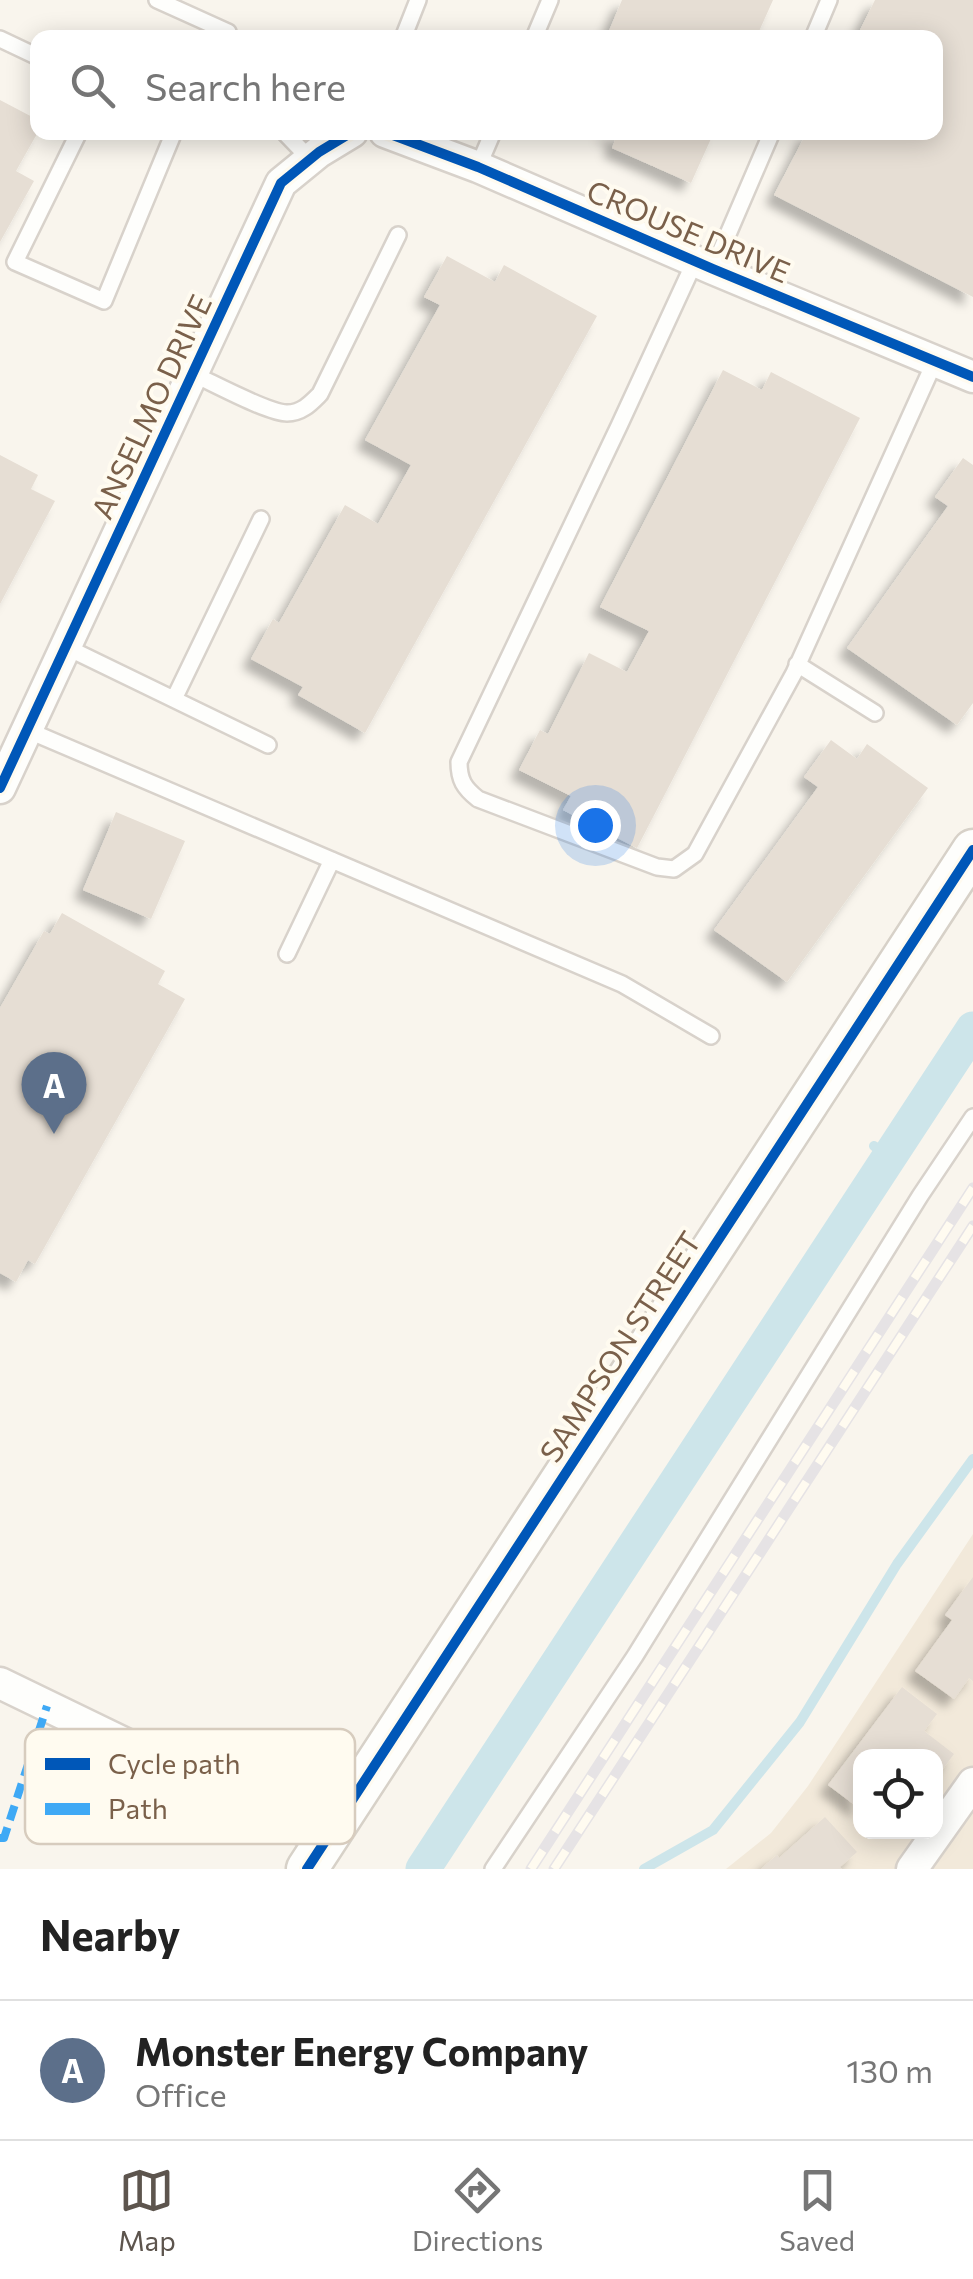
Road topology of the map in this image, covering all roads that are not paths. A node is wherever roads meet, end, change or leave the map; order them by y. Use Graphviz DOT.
graph roads {
  1 [pos="158,0"];
  2 [pos="418,0"];
  3 [pos="550,0"];
  4 [pos="830,0"];
  5 [pos="224,30"];
  6 [pos="406,30"];
  7 [pos="537,30"];
  8 [pos="817,30"];
  9 [pos="0,40"];
  10 [pos="30,53"];
  11 [pos="74,140"];
  12 [pos="171,140"];
  13 [pos="292,140"];
  14 [pos="347,140"];
  15 [pos="404,140"];
  16 [pos="490,140"];
  17 [pos="768,140"];
  18 [pos="310,159"];
  19 [pos="478,167"];
  20 [pos="398,235"];
  21 [pos="704,265"];
  22 [pos="935,362"];
  23 [pos="192,374"];
  24 [pos="973,377"];
  25 [pos="261,519"];
  26 [pos="66,647"];
  27 [pos="798,664"];
  28 [pos="174,700"];
  29 [pos="875,713"];
  30 [pos="27,730"];
  31 [pos="268,745"];
  32 [pos="0,788"];
  33 [pos="973,850"];
  34 [pos="332,860"];
  35 [pos="286,954"];
  36 [pos="711,1036"];
  37 [pos="973,1117"];
  38 [pos="0,1684"];
  39 [pos="83,1729"];
  40 [pos="973,1783"];
  41 [pos="355,1795"];
  42 [pos="494,1869"];
  43 [pos="912,1869"];
  1 -- 5 [label="lane"];
  2 -- 6 [label="lane"];
  3 -- 7 [label="lane"];
  4 -- 8 [label="lane"];
  9 -- 10 [label="lane"];
  11 -- 12 [label="lane"];
  13 -- 18 [label="lane"];
  14 -- 18 [label="street, ANSELMO DRIVE"];
  15 -- 19 [label="street, CROUSE DRIVE"];
  16 -- 19 [label="lane"];
  17 -- 21 [label="lane"];
  18 -- 23 [label="street, ANSELMO DRIVE"];
  19 -- 21 [label="street, CROUSE DRIVE"];
  20 -- 23 [label="lane"];
  21 -- 22 [label="street, CROUSE DRIVE"];
  21 -- 27 [label="lane"];
  22 -- 24 [label="street, CROUSE DRIVE"];
  22 -- 27 [label="lane"];
  23 -- 26 [label="street, ANSELMO DRIVE"];
  25 -- 28 [label="lane"];
  26 -- 28 [label="lane"];
  26 -- 30 [label="street, ANSELMO DRIVE"];
  27 -- 29 [label="lane"];
  28 -- 31 [label="lane"];
  30 -- 32 [label="street, ANSELMO DRIVE"];
  30 -- 34 [label="lane"];
  33 -- 41 [label="street, SAMPSON STREET"];
  34 -- 35 [label="lane"];
  34 -- 36 [label="lane"];
  37 -- 42 [label="lane"];
  38 -- 39 [label="street"];
  40 -- 43 [label="street"];
}
